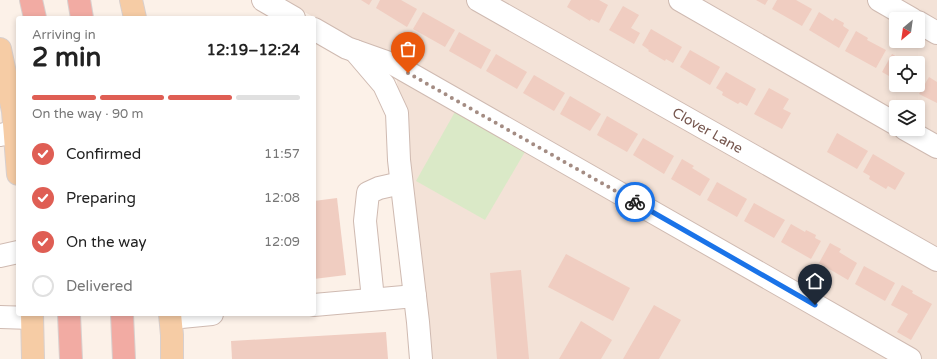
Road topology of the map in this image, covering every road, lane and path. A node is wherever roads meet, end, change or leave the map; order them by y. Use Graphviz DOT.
graph roads {
  1 [pos="31,0"];
  2 [pos="79,0"];
  3 [pos="131,0"];
  4 [pos="262,0"];
  5 [pos="478,0"];
  6 [pos="680,0"];
  7 [pos="878,0"];
  8 [pos="899,12"];
  9 [pos="35,16"];
  10 [pos="82,16"];
  11 [pos="135,16"];
  12 [pos="290,16"];
  13 [pos="925,26"];
  14 [pos="316,30"];
  15 [pos="937,33"];
  16 [pos="0,49"];
  17 [pos="351,49"];
  18 [pos="889,120"];
  19 [pos="7,134"];
  20 [pos="917,136"];
  21 [pos="937,147"];
  22 [pos="16,167"];
  23 [pos="401,183"];
  24 [pos="16,252"];
  25 [pos="0,256"];
  26 [pos="937,260"];
  27 [pos="415,296"];
  28 [pos="373,299"];
  29 [pos="316,305"];
  30 [pos="32,316"];
  31 [pos="68,316"];
  32 [pos="122,316"];
  33 [pos="170,316"];
  34 [pos="0,317"];
  35 [pos="33,359"];
  36 [pos="72,359"];
  37 [pos="124,359"];
  38 [pos="172,359"];
  39 [pos="421,359"];
  40 [pos="910,359"];
  1 -- 9 [label="highway"];
  2 -- 10 [label="highway"];
  3 -- 11 [label="main road"];
  4 -- 12 [label="street"];
  5 -- 26 [label="street, Clover Lane"];
  6 -- 18 [label="street"];
  7 -- 8 [label="street"];
  13 -- 15 [label="street"];
  14 -- 17 [label="street"];
  16 -- 19 [label="main road"];
  17 -- 23 [label="street"];
  17 -- 40 [label="street"];
  19 -- 22 [label="main road"];
  20 -- 21 [label="street"];
  23 -- 27 [label="street"];
  23 -- 28 [label="street"];
  24 -- 25 [label="street"];
  27 -- 28 [label="street"];
  27 -- 39 [label="street"];
  28 -- 29 [label="street"];
  30 -- 34 [label="street"];
  30 -- 35 [label="main road"];
  31 -- 36 [label="highway"];
  32 -- 37 [label="highway"];
  33 -- 38 [label="main road"];
}
